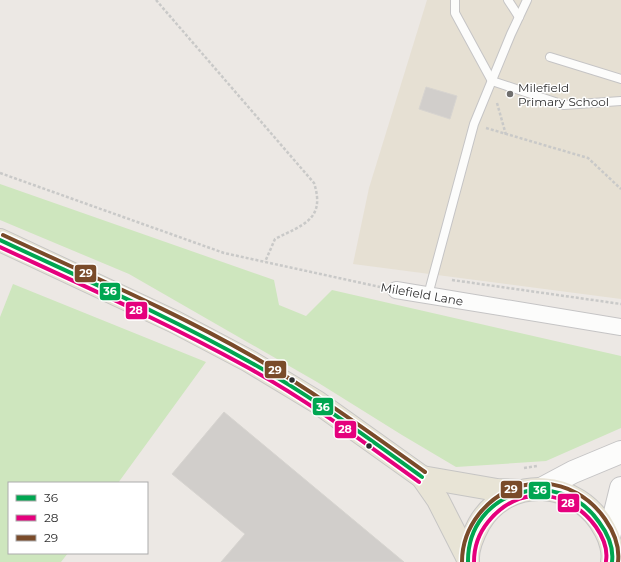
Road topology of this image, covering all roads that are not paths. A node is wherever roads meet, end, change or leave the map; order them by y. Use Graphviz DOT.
graph roads {
  1 [pos="455,0"];
  2 [pos="508,0"];
  3 [pos="527,0"];
  4 [pos="519,17"];
  5 [pos="550,57"];
  6 [pos="621,79"];
  7 [pos="492,81"];
  8 [pos="621,101"];
  9 [pos="1,244"];
  10 [pos="396,290"];
  11 [pos="428,295"];
  12 [pos="621,327"];
  13 [pos="621,452"];
  14 [pos="422,477"];
  15 [pos="543,488"];
  16 [pos="621,488"];
  17 [pos="522,491"];
  18 [pos="609,538"];
  19 [pos="468,560"];
  20 [pos="613,561"];
  1 -- 7 [label="lane"];
  2 -- 4 [label="lane"];
  3 -- 4 [label="lane"];
  4 -- 7 [label="lane"];
  5 -- 6 [label="lane"];
  7 -- 8 [label="lane"];
  7 -- 11 [label="lane"];
  9 -- 14 [label="main road"];
  10 -- 11 [label="street, Milefield Lane"];
  11 -- 12 [label="street, Milefield Lane"];
  13 -- 15 [label="street"];
  14 -- 17 [label="main road"];
  14 -- 19 [label="main road"];
  15 -- 17 [label="main road"];
  15 -- 18 [label="main road"];
  16 -- 18 [label="street"];
  17 -- 19 [label="main road"];
  18 -- 20 [label="main road"];
}
